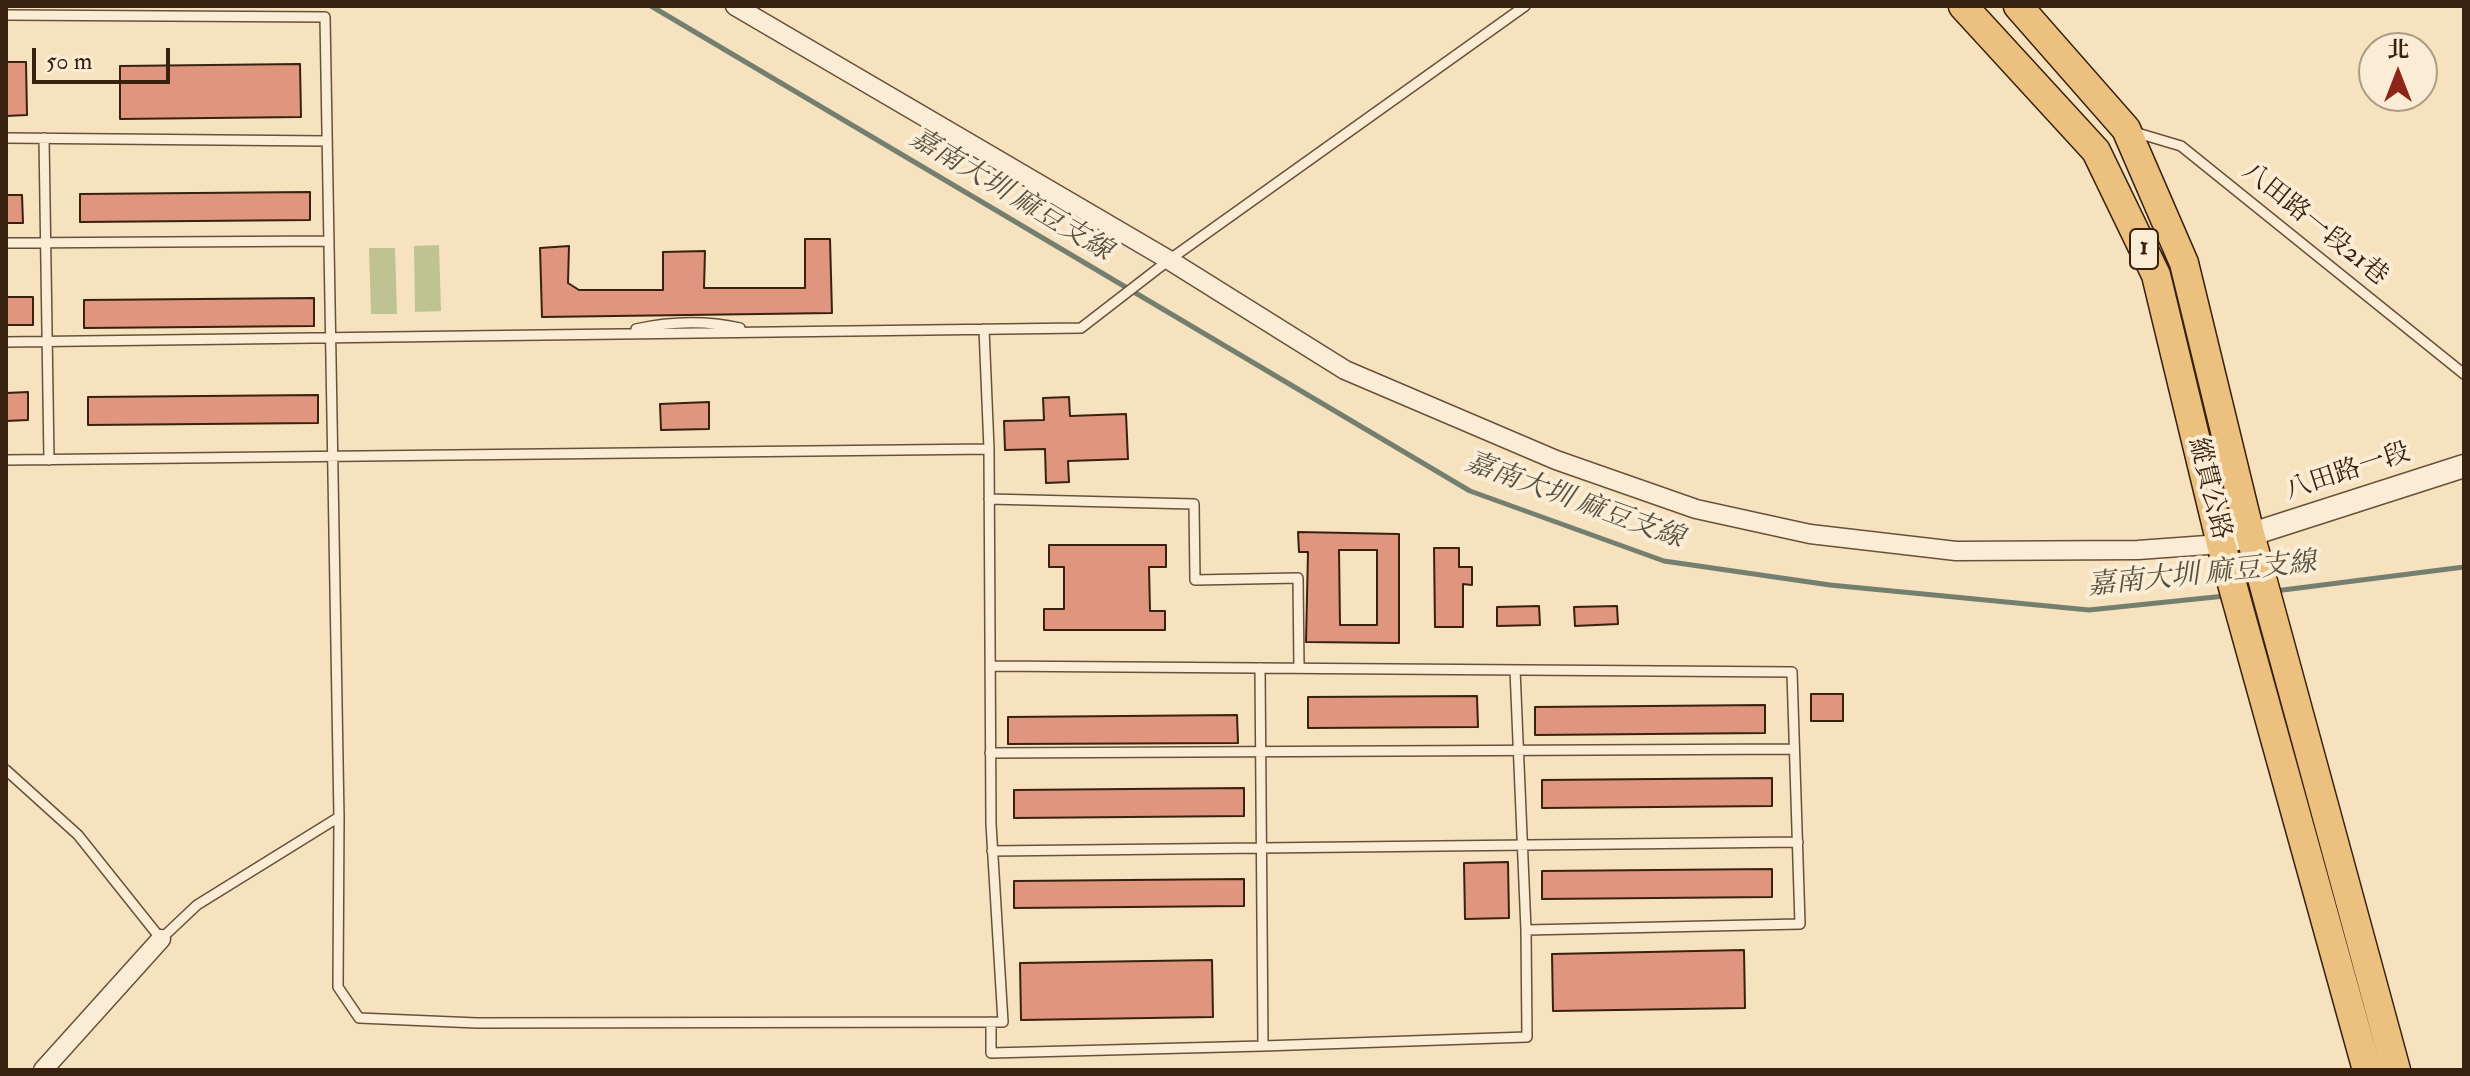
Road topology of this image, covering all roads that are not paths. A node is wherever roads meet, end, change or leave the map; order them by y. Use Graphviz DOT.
graph roads {
  1 [pos="735,6"];
  2 [pos="1525,6"];
  3 [pos="1963,6"];
  4 [pos="2018,6"];
  5 [pos="6,15"];
  6 [pos="2126,129"];
  7 [pos="6,138"];
  8 [pos="44,138"];
  9 [pos="325,141"];
  10 [pos="328,241"];
  11 [pos="46,242"];
  12 [pos="6,243"];
  13 [pos="1169,260"];
  14 [pos="984,329"];
  15 [pos="330,338"];
  16 [pos="6,342"];
  17 [pos="47,342"];
  18 [pos="2464,374"];
  19 [pos="989,449"];
  20 [pos="331,454"];
  21 [pos="6,460"];
  22 [pos="49,460"];
  23 [pos="2464,466"];
  24 [pos="989,499"];
  25 [pos="2250,534"];
  26 [pos="2221,544"];
  27 [pos="990,666"];
  28 [pos="1260,668"];
  29 [pos="1299,668"];
  30 [pos="1515,670"];
  31 [pos="1794,749"];
  32 [pos="1518,752"];
  33 [pos="990,753"];
  34 [pos="1261,754"];
  35 [pos="6,770"];
  36 [pos="339,817"];
  37 [pos="1798,842"];
  38 [pos="1523,844"];
  39 [pos="1262,848"];
  40 [pos="992,851"];
  41 [pos="1526,930"];
  42 [pos="161,939"];
  43 [pos="991,1022"];
  44 [pos="1263,1046"];
  45 [pos="43,1070"];
  46 [pos="2367,1070"];
  47 [pos="2396,1070"];
  1 -- 13 [label="street"];
  2 -- 13 [label="lane"];
  3 -- 26 [label="main road, 縱貫公路 / 1"];
  4 -- 6 [label="main road, 縱貫公路 / 1"];
  5 -- 9 [label="lane"];
  6 -- 18 [label="lane, 八田路一段21巷"];
  6 -- 25 [label="main road, 縱貫公路 / 1"];
  7 -- 8 [label="lane"];
  8 -- 9 [label="lane"];
  8 -- 11 [label="lane"];
  9 -- 10 [label="lane"];
  10 -- 11 [label="lane"];
  10 -- 15 [label="lane"];
  11 -- 12 [label="lane"];
  11 -- 17 [label="lane"];
  13 -- 14 [label="lane"];
  13 -- 26 [label="street"];
  14 -- 15 [label="lane"];
  14 -- 19 [label="lane"];
  15 -- 17 [label="lane"];
  15 -- 20 [label="lane"];
  16 -- 17 [label="lane"];
  17 -- 22 [label="lane"];
  19 -- 20 [label="lane"];
  19 -- 24 [label="lane"];
  20 -- 22 [label="lane"];
  20 -- 36 [label="lane"];
  21 -- 22 [label="lane"];
  23 -- 25 [label="street, 八田路一段"];
  24 -- 27 [label="lane"];
  24 -- 29 [label="lane"];
  25 -- 26 [label="street, 八田路一段"];
  25 -- 47 [label="main road, 縱貫公路 / 1"];
  26 -- 46 [label="main road, 縱貫公路 / 1"];
  27 -- 28 [label="lane"];
  27 -- 33 [label="lane"];
  28 -- 29 [label="lane"];
  28 -- 34 [label="lane"];
  29 -- 30 [label="lane"];
  30 -- 31 [label="lane"];
  30 -- 32 [label="lane"];
  31 -- 32 [label="lane"];
  31 -- 37 [label="lane"];
  32 -- 34 [label="lane"];
  32 -- 38 [label="lane"];
  33 -- 34 [label="lane"];
  33 -- 40 [label="lane"];
  34 -- 39 [label="lane"];
  35 -- 42 [label="lane"];
  36 -- 42 [label="lane"];
  36 -- 43 [label="lane"];
  37 -- 38 [label="lane"];
  37 -- 41 [label="lane"];
  38 -- 39 [label="lane"];
  38 -- 41 [label="lane"];
  39 -- 40 [label="lane"];
  39 -- 44 [label="lane"];
  40 -- 43 [label="lane"];
  41 -- 44 [label="lane"];
  42 -- 45 [label="street"];
  43 -- 44 [label="lane"];
}
